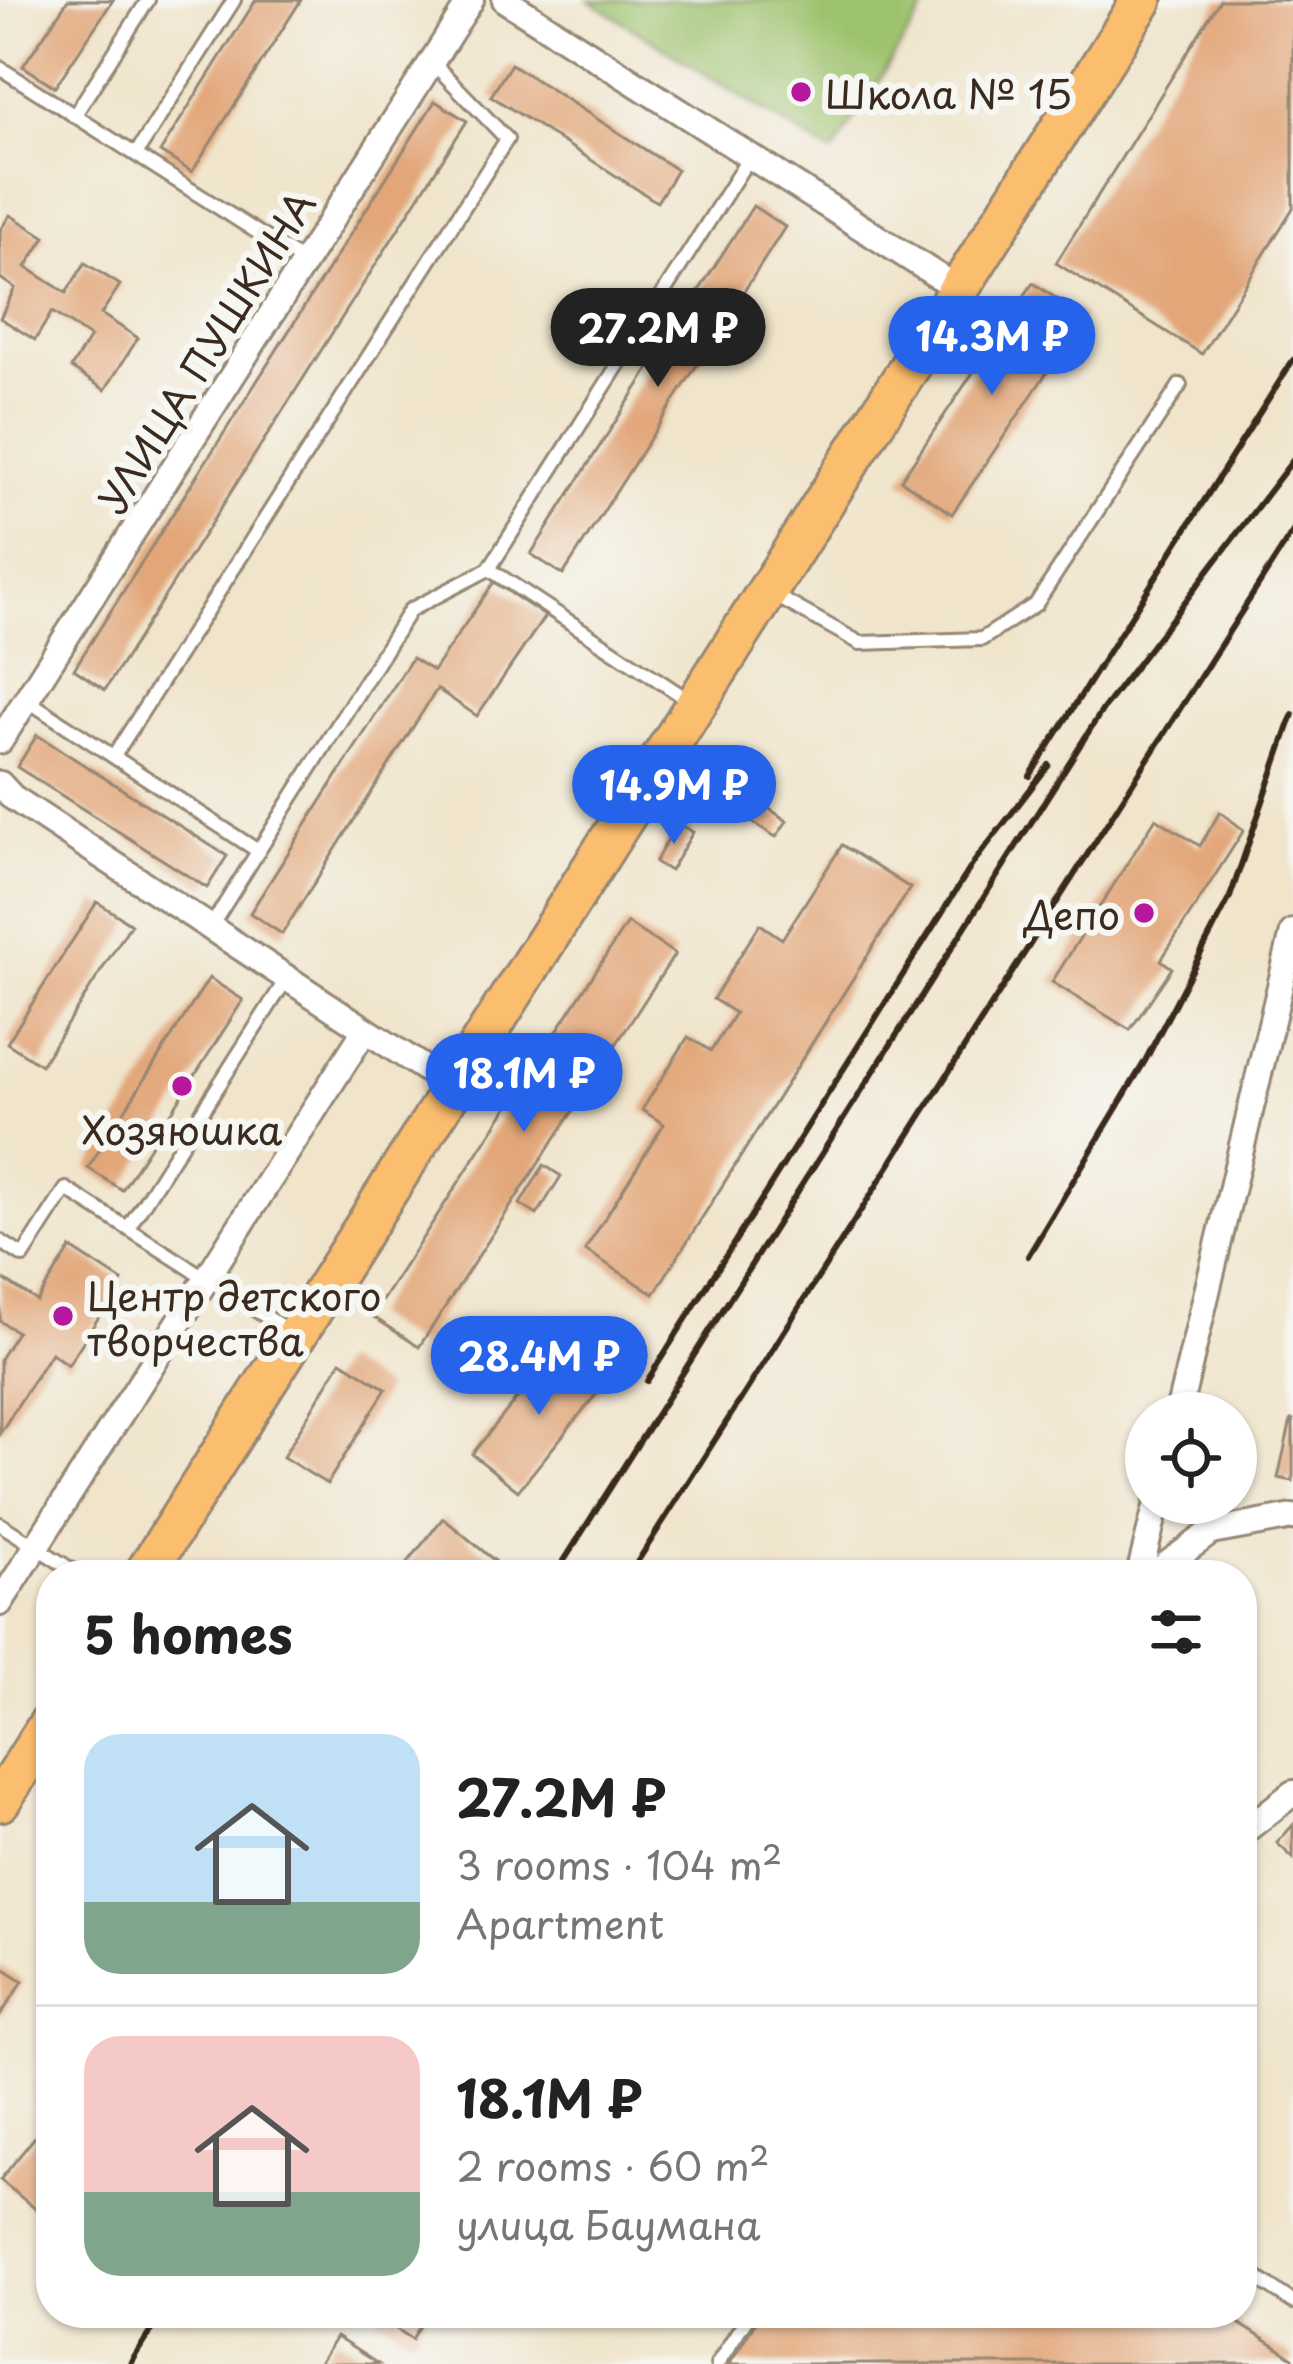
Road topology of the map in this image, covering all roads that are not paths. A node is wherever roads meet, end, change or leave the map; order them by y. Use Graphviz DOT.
graph roads {
  1 [pos="148,0"];
  2 [pos="234,0"];
  3 [pos="505,0"];
  4 [pos="1142,0"];
  5 [pos="459,4"];
  6 [pos="432,61"];
  7 [pos="0,68"];
  8 [pos="74,116"];
  9 [pos="136,154"];
  10 [pos="750,156"];
  11 [pos="304,262"];
  12 [pos="958,289"];
  13 [pos="1180,385"];
  14 [pos="489,569"];
  15 [pos="767,592"];
  16 [pos="26,699"];
  17 [pos="696,705"];
  18 [pos="0,741"];
  19 [pos="114,757"];
  20 [pos="0,784"];
  21 [pos="258,851"];
  22 [pos="210,928"];
  23 [pos="1293,932"];
  24 [pos="1289,968"];
  25 [pos="287,978"];
  26 [pos="365,1030"];
  27 [pos="454,1088"];
  28 [pos="128,1228"];
  29 [pos="0,1240"];
  30 [pos="207,1279"];
  31 [pos="296,1336"];
  32 [pos="1183,1392"];
  33 [pos="1293,1517"];
  34 [pos="0,1524"];
  35 [pos="1151,1524"];
  36 [pos="36,1547"];
  37 [pos="56,1560"];
  38 [pos="154,1560"];
  39 [pos="1143,1560"];
  40 [pos="1172,1560"];
  41 [pos="0,1603"];
  42 [pos="36,1741"];
  43 [pos="10,1777"];
  44 [pos="1293,1793"];
  45 [pos="1257,1821"];
  46 [pos="1257,2278"];
  47 [pos="1293,2302"];
  48 [pos="740,2328"];
  49 [pos="717,2364"];
  1 -- 8 [label="lane"];
  2 -- 9 [label="lane"];
  3 -- 10 [label="street"];
  4 -- 12 [label="main road"];
  5 -- 6 [label="street, УЛИЦА ПУШКИНА"];
  6 -- 11 [label="street, УЛИЦА ПУШКИНА"];
  6 -- 19 [label="lane"];
  7 -- 8 [label="lane"];
  8 -- 9 [label="lane"];
  9 -- 11 [label="lane"];
  10 -- 12 [label="street"];
  10 -- 14 [label="lane"];
  11 -- 16 [label="street, УЛИЦА ПУШКИНА"];
  12 -- 15 [label="main road"];
  13 -- 15 [label="lane"];
  14 -- 17 [label="lane"];
  14 -- 21 [label="lane"];
  15 -- 17 [label="main road"];
  16 -- 18 [label="street, УЛИЦА ПУШКИНА"];
  16 -- 19 [label="lane"];
  17 -- 27 [label="main road"];
  19 -- 21 [label="lane"];
  20 -- 22 [label="street"];
  21 -- 22 [label="lane"];
  22 -- 25 [label="street"];
  23 -- 24 [label="street"];
  24 -- 32 [label="street"];
  25 -- 26 [label="street"];
  25 -- 28 [label="lane"];
  26 -- 27 [label="street"];
  26 -- 30 [label="street"];
  27 -- 31 [label="main road"];
  28 -- 29 [label="lane"];
  28 -- 30 [label="lane"];
  30 -- 31 [label="lane"];
  30 -- 36 [label="street"];
  31 -- 38 [label="main road"];
  33 -- 40 [label="street"];
  34 -- 36 [label="lane"];
  35 -- 39 [label="street"];
  36 -- 37 [label="lane"];
  36 -- 41 [label="street"];
  42 -- 43 [label="main road"];
  44 -- 45 [label="street"];
  46 -- 47 [label="lane"];
  48 -- 49 [label="lane"];
}
